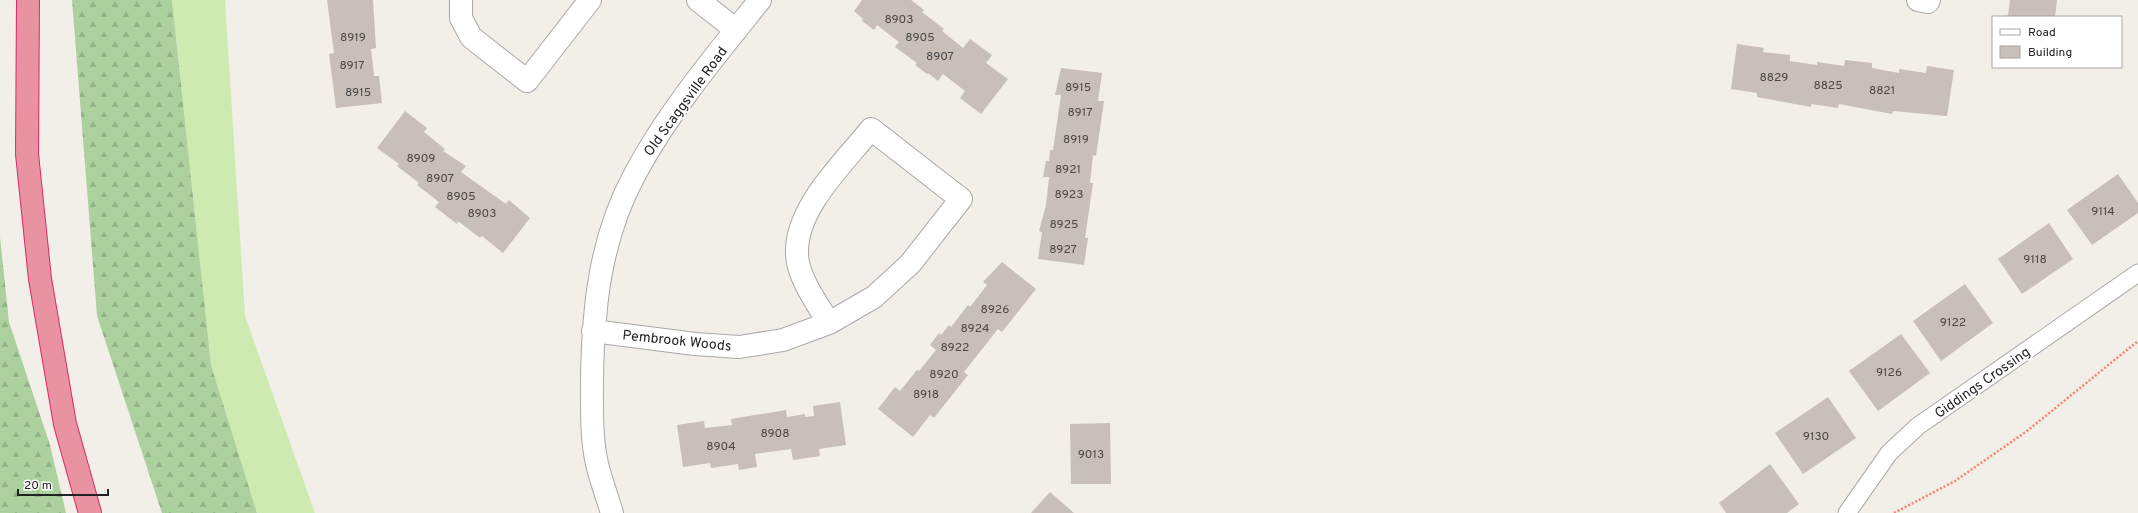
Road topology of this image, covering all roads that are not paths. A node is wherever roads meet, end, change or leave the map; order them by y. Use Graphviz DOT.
graph roads {
  1 [pos="28,0"];
  2 [pos="461,0"];
  3 [pos="590,0"];
  4 [pos="698,0"];
  5 [pos="760,0"];
  6 [pos="1918,0"];
  7 [pos="1929,0"];
  8 [pos="736,30"];
  9 [pos="2138,273"];
  10 [pos="829,322"];
  11 [pos="593,331"];
  12 [pos="90,513"];
  13 [pos="612,513"];
  14 [pos="1847,513"];
  1 -- 12 [label="highway"];
  2 -- 3 [label="street"];
  4 -- 8 [label="street"];
  5 -- 8 [label="street, Old Scaggsville Road"];
  6 -- 7 [label="street"];
  8 -- 11 [label="street, Old Scaggsville Road"];
  9 -- 14 [label="lane, Giddings Crossing"];
  10 -- 10 [label="street, Pembrook Woods"];
  10 -- 11 [label="street, Pembrook Woods"];
  11 -- 13 [label="street, Old Scaggsville Road"];
}
